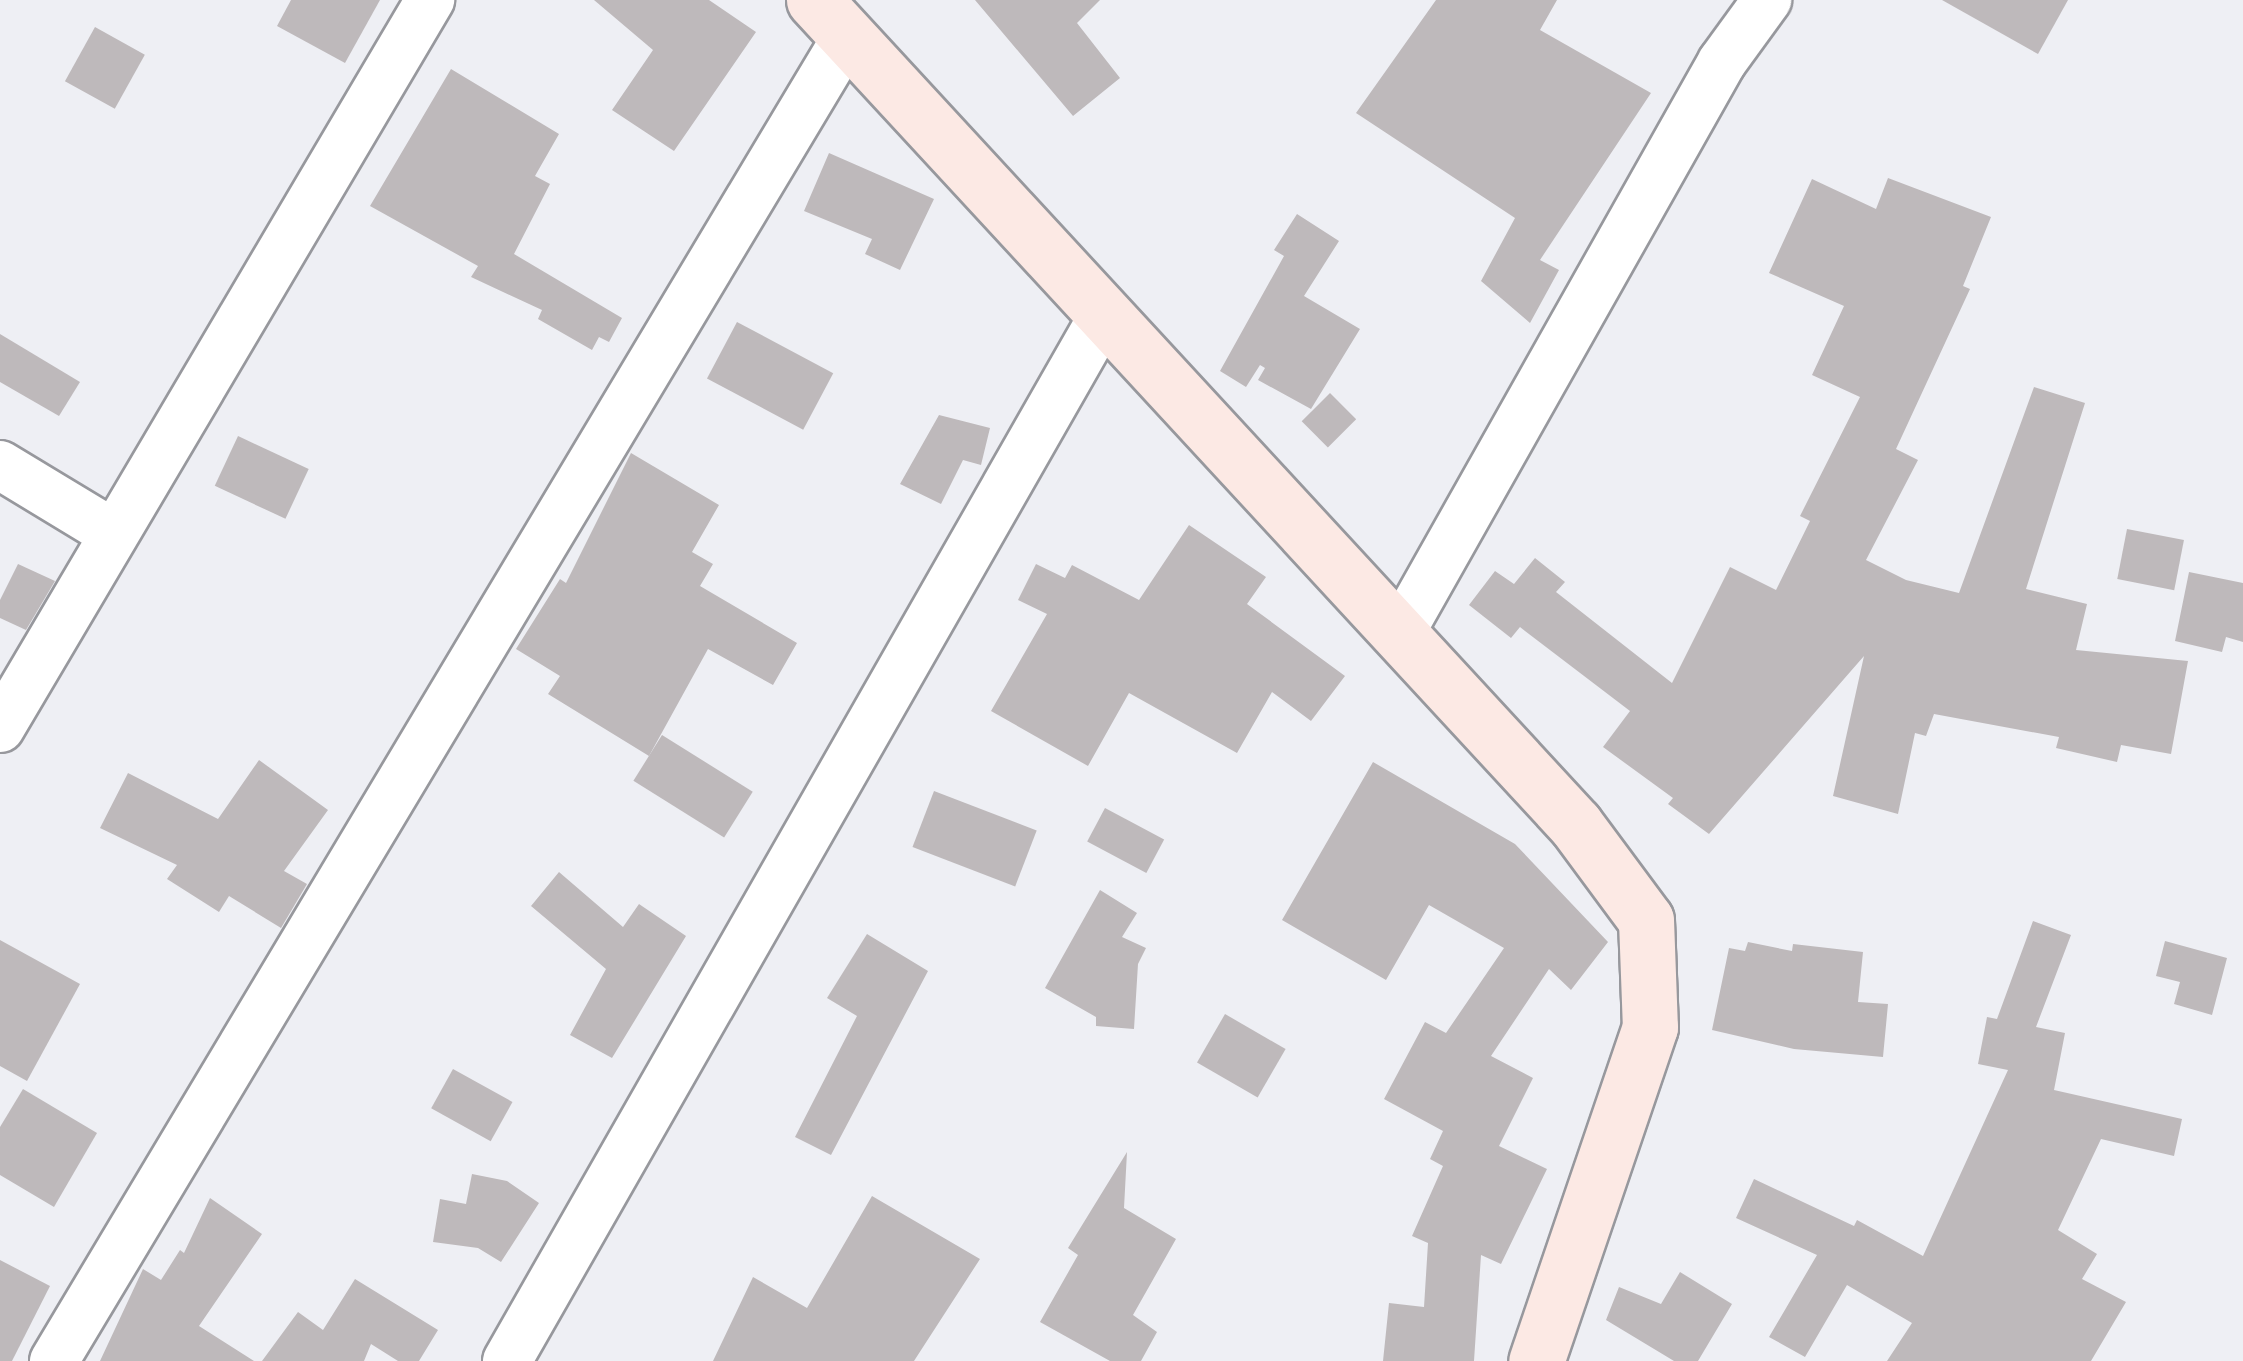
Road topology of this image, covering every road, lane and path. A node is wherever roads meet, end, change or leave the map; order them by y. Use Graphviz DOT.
graph roads {
  1 [pos="430,0"];
  2 [pos="1767,0"];
  3 [pos="830,20"];
  4 [pos="1105,312"];
  5 [pos="0,465"];
  6 [pos="114,534"];
  7 [pos="1399,635"];
  8 [pos="0,728"];
  9 [pos="54,1361"];
  10 [pos="507,1361"];
  11 [pos="1536,1361"];
  1 -- 6 [label="street"];
  2 -- 7 [label="street"];
  3 -- 4 [label="street"];
  3 -- 9 [label="street"];
  4 -- 7 [label="street"];
  4 -- 10 [label="street"];
  5 -- 6 [label="street"];
  6 -- 8 [label="street"];
  7 -- 11 [label="street"];
}
